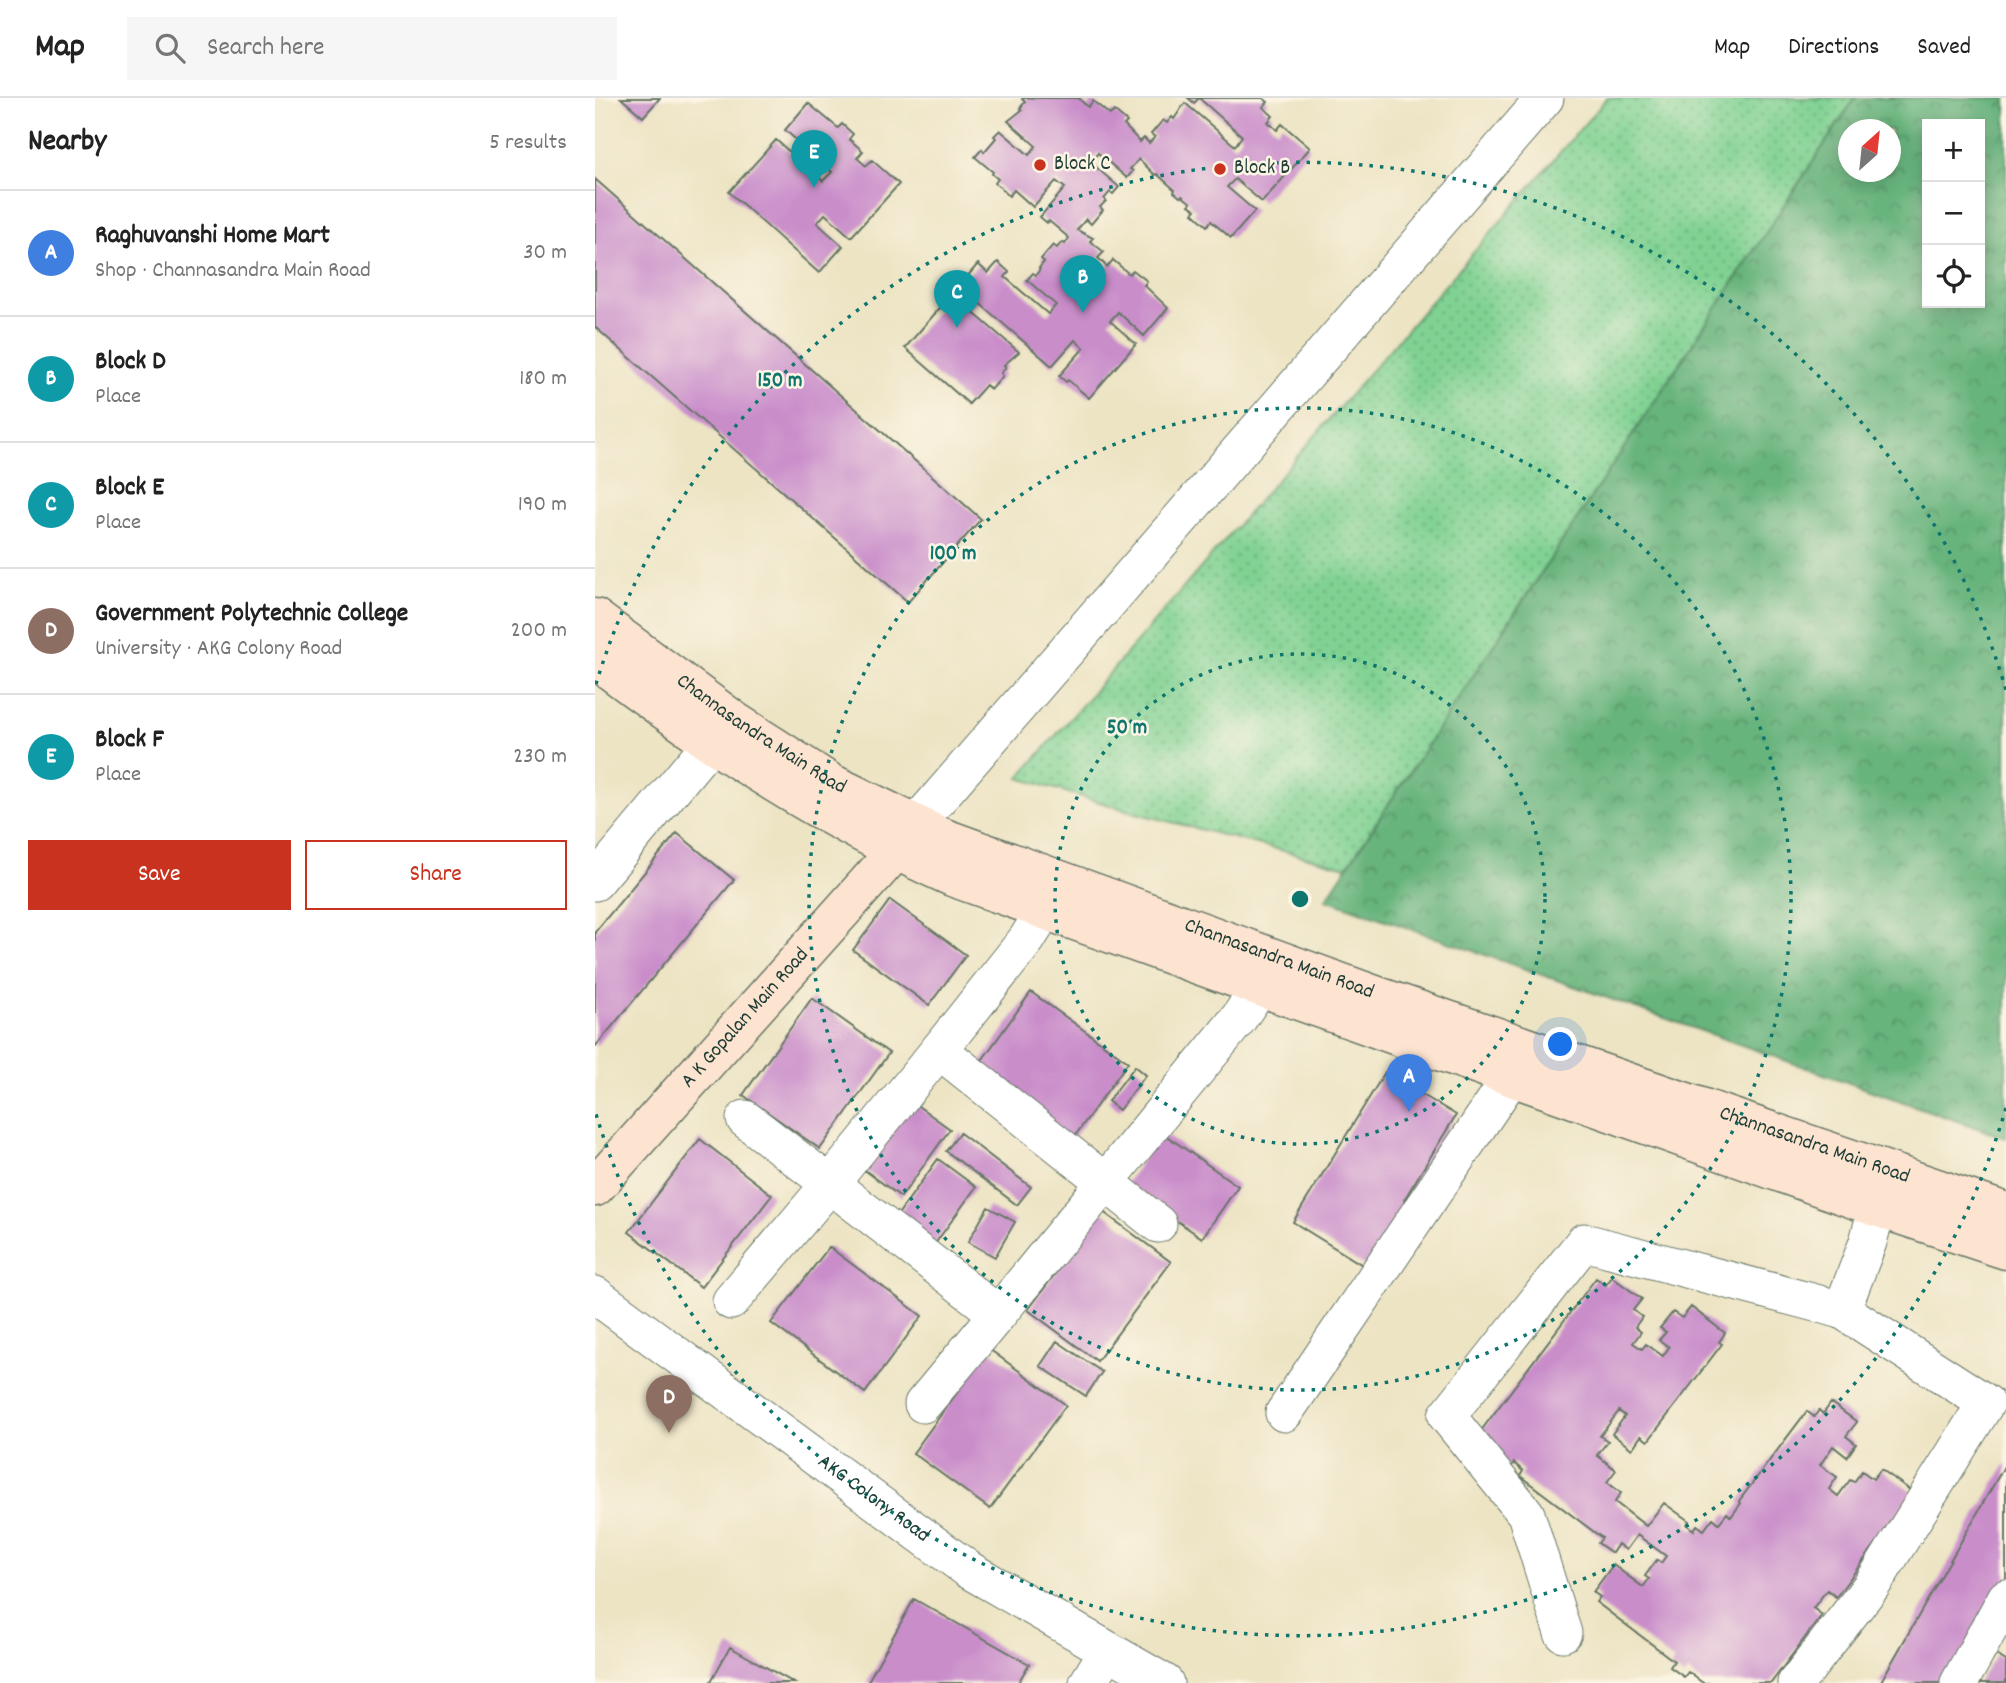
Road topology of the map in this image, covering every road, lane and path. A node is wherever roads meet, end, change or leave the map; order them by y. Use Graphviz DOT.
graph roads {
  1 [pos="1545,98"];
  2 [pos="595,618"];
  3 [pos="595,659"];
  4 [pos="710,744"];
  5 [pos="906,837"];
  6 [pos="595,882"];
  7 [pos="1045,910"];
  8 [pos="1259,988"];
  9 [pos="939,1050"];
  10 [pos="1511,1076"];
  11 [pos="745,1119"];
  12 [pos="1104,1182"];
  13 [pos="830,1184"];
  14 [pos="595,1187"];
  15 [pos="1881,1190"];
  16 [pos="2006,1212"];
  17 [pos="1159,1224"];
  18 [pos="2006,1250"];
  19 [pos="595,1295"];
  20 [pos="731,1301"];
  21 [pos="1842,1310"];
  22 [pos="997,1314"];
  23 [pos="923,1404"];
  24 [pos="1284,1413"];
  25 [pos="2006,1598"];
  26 [pos="1563,1633"];
  27 [pos="1107,1652"];
  28 [pos="1088,1683"];
  29 [pos="1165,1683"];
  30 [pos="1796,1683"];
  31 [pos="1959,1683"];
  1 -- 5 [label="street"];
  2 -- 5 [label="main road, Channasandra Main Road"];
  3 -- 4 [label="main road, Channasandra Main Road"];
  4 -- 5 [label="main road, Channasandra Main Road"];
  4 -- 6 [label="street"];
  5 -- 7 [label="main road, Channasandra Main Road"];
  5 -- 14 [label="main road, A K Gopalan Main Road"];
  5 -- 15 [label="main road, Channasandra Main Road"];
  7 -- 8 [label="main road, Channasandra Main Road"];
  7 -- 9 [label="street"];
  8 -- 10 [label="main road, Channasandra Main Road"];
  8 -- 12 [label="street"];
  9 -- 12 [label="street"];
  9 -- 13 [label="street"];
  10 -- 15 [label="main road, Channasandra Main Road"];
  10 -- 24 [label="street"];
  11 -- 13 [label="street"];
  12 -- 17 [label="street"];
  12 -- 22 [label="street"];
  13 -- 20 [label="street"];
  13 -- 22 [label="street"];
  15 -- 16 [label="main road, Channasandra Main Road"];
  15 -- 18 [label="main road, Channasandra Main Road"];
  15 -- 21 [label="street"];
  19 -- 27 [label="street, AKG Colony Road"];
  21 -- 26 [label="street"];
  21 -- 30 [label="street"];
  22 -- 23 [label="street"];
  25 -- 31 [label="street"];
  27 -- 28 [label="street"];
  27 -- 29 [label="street, AKG Colony Road"];
}
